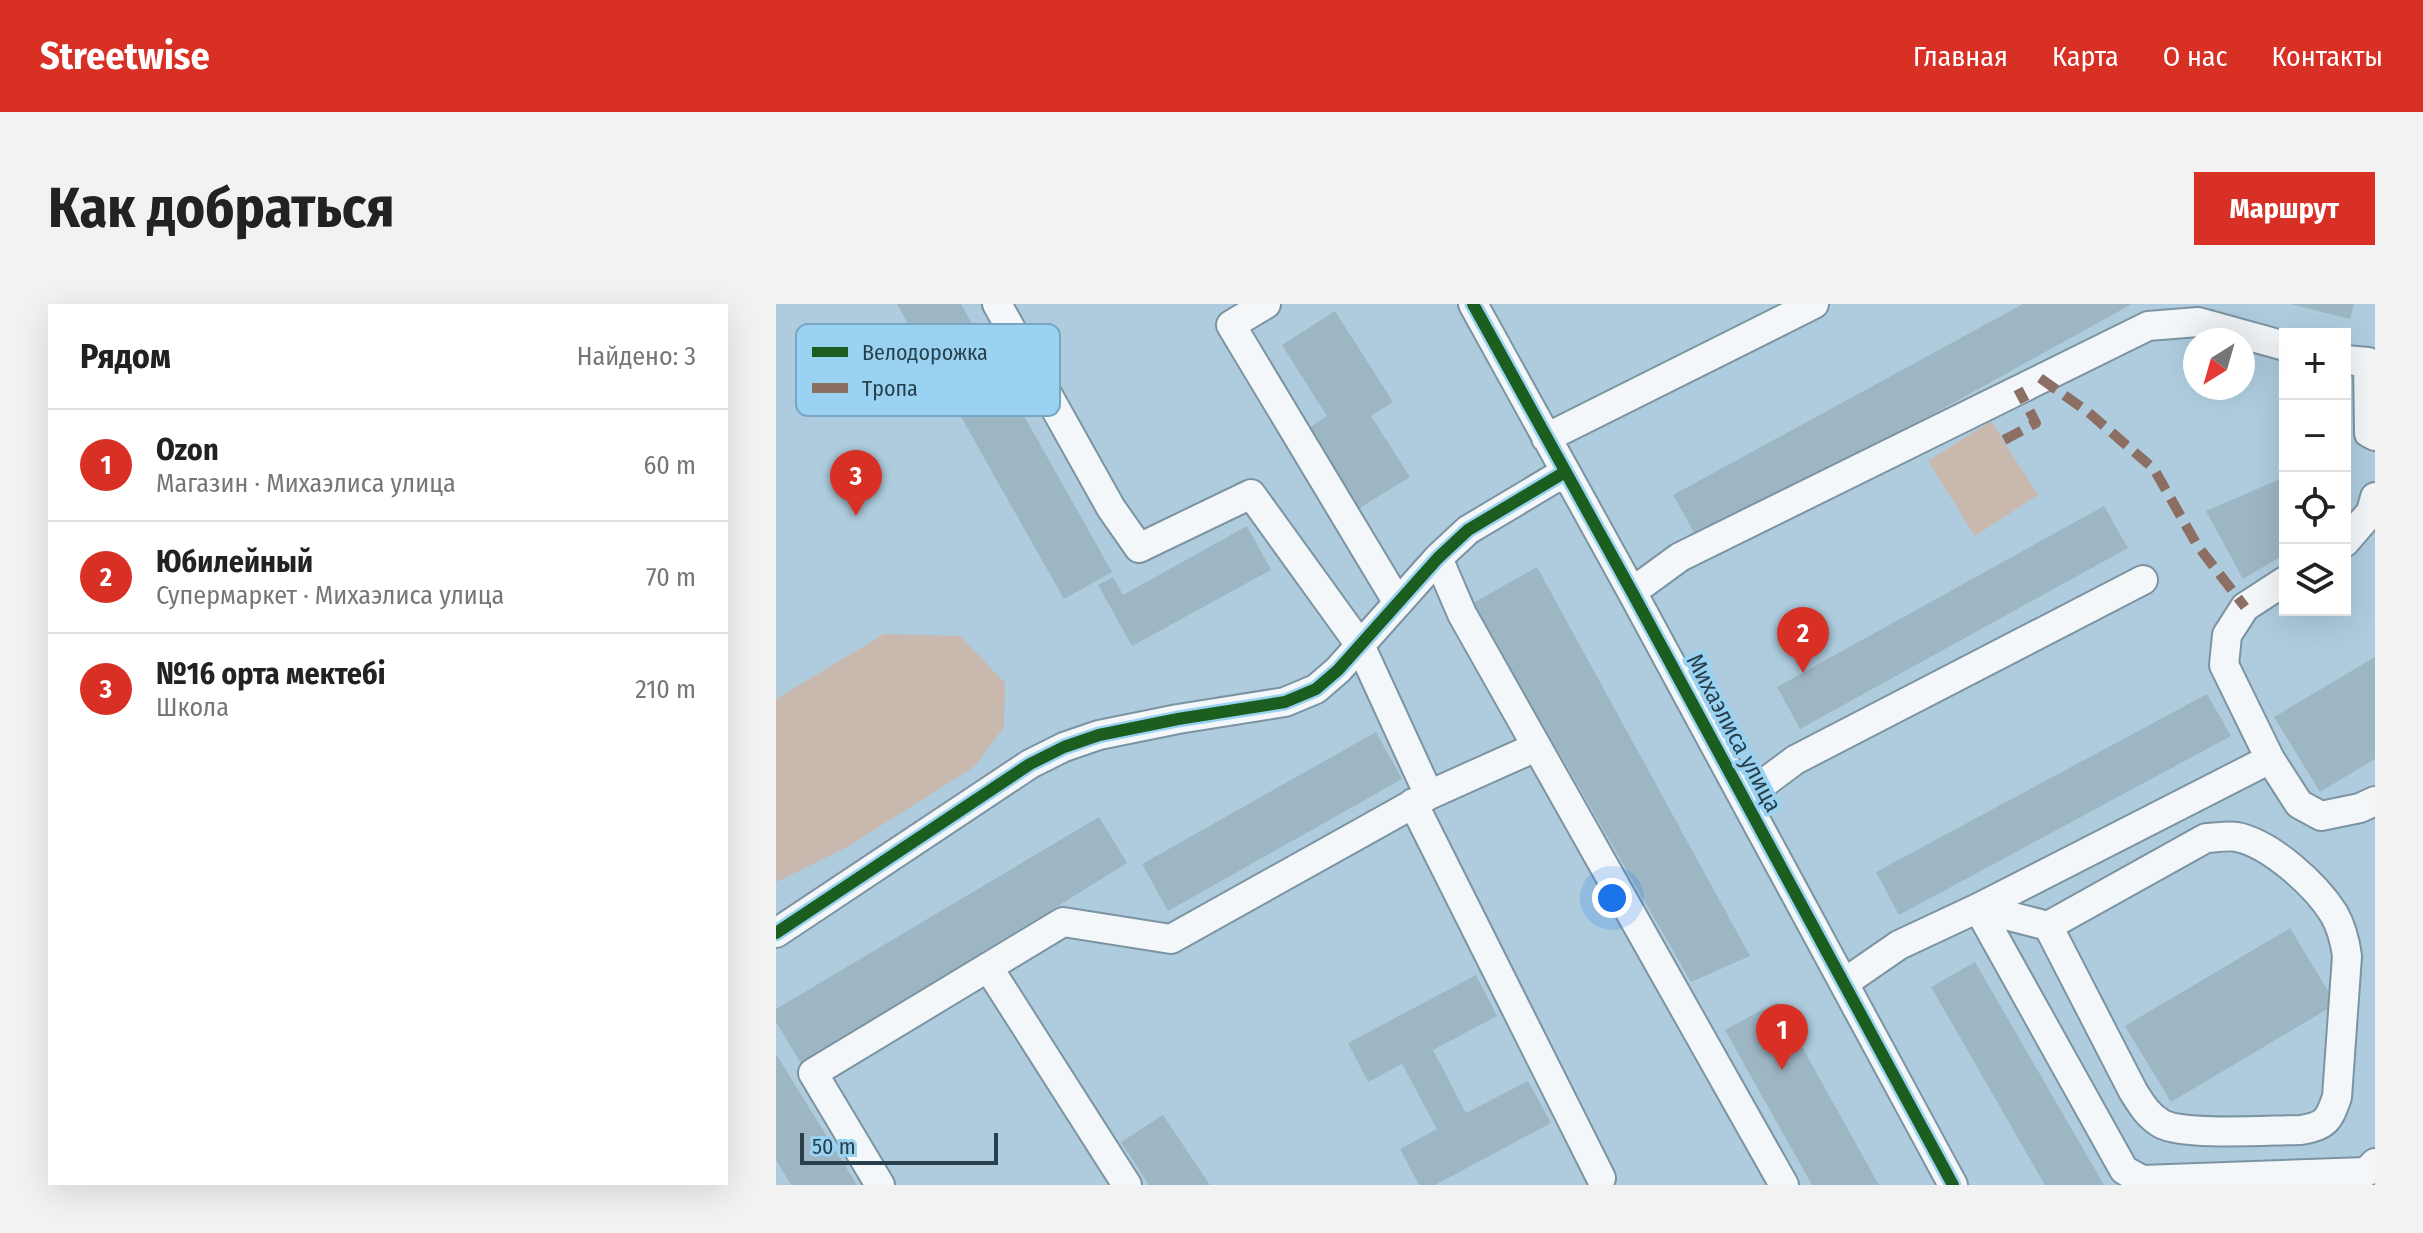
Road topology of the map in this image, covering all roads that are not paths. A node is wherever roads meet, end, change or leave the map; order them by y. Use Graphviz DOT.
graph roads {
  1 [pos="997,304"];
  2 [pos="1266,304"];
  3 [pos="1814,304"];
  4 [pos="1477,305"];
  5 [pos="1225,314"];
  6 [pos="1008,324"];
  7 [pos="2279,344"];
  8 [pos="2351,361"];
  9 [pos="1060,416"];
  10 [pos="2375,436"];
  11 [pos="1546,438"];
  12 [pos="1565,472"];
  13 [pos="2375,497"];
  14 [pos="2351,535"];
  15 [pos="1438,558"];
  16 [pos="2143,580"];
  17 [pos="2279,585"];
  18 [pos="1632,592"];
  19 [pos="1398,603"];
  20 [pos="1360,645"];
  21 [pos="1536,747"];
  22 [pos="2270,759"];
  23 [pos="1744,798"];
  24 [pos="1421,799"];
  25 [pos="2375,801"];
  26 [pos="1978,908"];
  27 [pos="2048,926"];
  28 [pos="776,933"];
  29 [pos="988,967"];
  30 [pos="1844,983"];
  31 [pos="2375,1163"];
  32 [pos="1601,1178"];
  33 [pos="880,1185"];
  34 [pos="1127,1185"];
  35 [pos="1784,1185"];
  36 [pos="1953,1185"];
  1 -- 6 [label="street"];
  2 -- 5 [label="street"];
  3 -- 11 [label="street"];
  4 -- 11 [label="street, Михаэлиса улица"];
  5 -- 19 [label="street"];
  7 -- 18 [label="street"];
  8 -- 10 [label="street"];
  9 -- 20 [label="street"];
  11 -- 12 [label="street, Михаэлиса улица"];
  12 -- 15 [label="street"];
  12 -- 18 [label="street, Михаэлиса улица"];
  13 -- 14 [label="street"];
  15 -- 19 [label="street"];
  15 -- 21 [label="street"];
  16 -- 23 [label="street"];
  17 -- 22 [label="street"];
  18 -- 23 [label="street, Михаэлиса улица"];
  19 -- 20 [label="street"];
  20 -- 24 [label="street"];
  20 -- 28 [label="street"];
  21 -- 24 [label="street"];
  21 -- 35 [label="street"];
  22 -- 25 [label="street"];
  22 -- 26 [label="street"];
  23 -- 30 [label="street, Михаэлиса улица"];
  24 -- 29 [label="street"];
  24 -- 32 [label="street"];
  26 -- 27 [label="street"];
  26 -- 30 [label="street"];
  26 -- 31 [label="street"];
  27 -- 27 [label="street"];
  29 -- 33 [label="street"];
  29 -- 34 [label="street"];
  30 -- 36 [label="street, Михаэлиса улица"];
}
